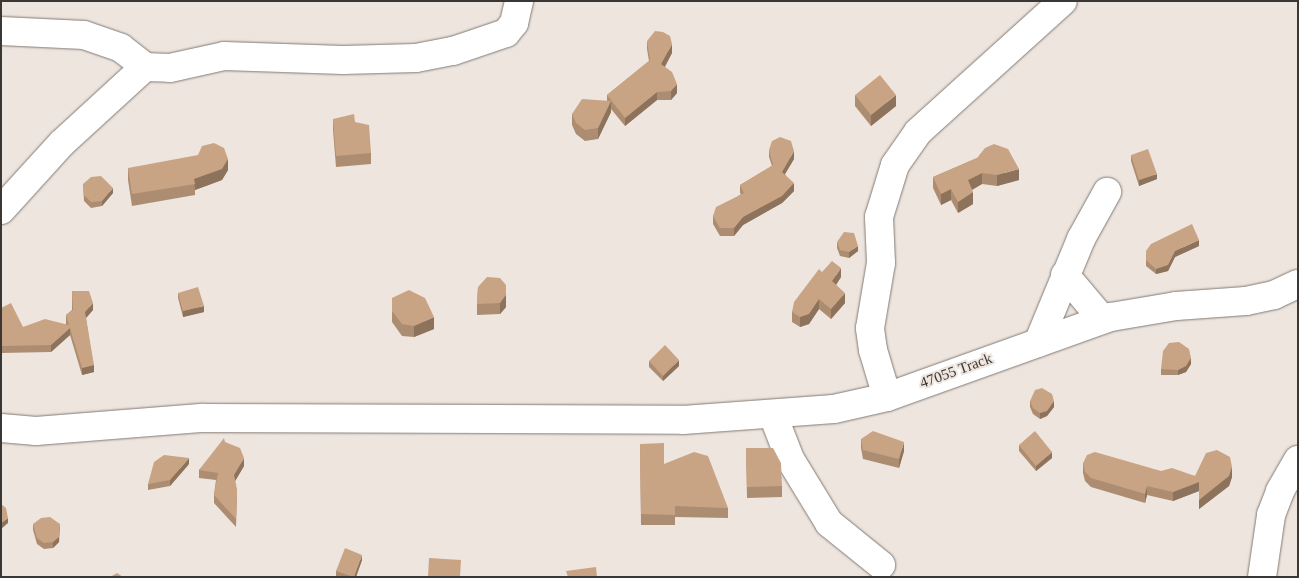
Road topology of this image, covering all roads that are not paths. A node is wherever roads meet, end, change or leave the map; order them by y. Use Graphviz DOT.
graph roads {
  1 [pos="519,1"];
  2 [pos="1063,1"];
  3 [pos="1,31"];
  4 [pos="145,67"];
  5 [pos="1108,192"];
  6 [pos="1,210"];
  7 [pos="1065,276"];
  8 [pos="1298,284"];
  9 [pos="1102,319"];
  10 [pos="1038,343"];
  11 [pos="887,397"];
  12 [pos="773,414"];
  13 [pos="1,428"];
  14 [pos="1298,460"];
  15 [pos="881,565"];
  16 [pos="1262,577"];
  1 -- 4 [label="street"];
  2 -- 11 [label="street"];
  3 -- 4 [label="street"];
  4 -- 6 [label="street"];
  5 -- 7 [label="street"];
  7 -- 9 [label="street"];
  7 -- 10 [label="street"];
  8 -- 9 [label="street, 47055 Track"];
  9 -- 10 [label="street, 47055 Track"];
  10 -- 11 [label="street, 47055 Track"];
  11 -- 12 [label="street, 47055 Track"];
  12 -- 13 [label="street, 47055 Track"];
  12 -- 15 [label="street"];
  14 -- 16 [label="street"];
}
